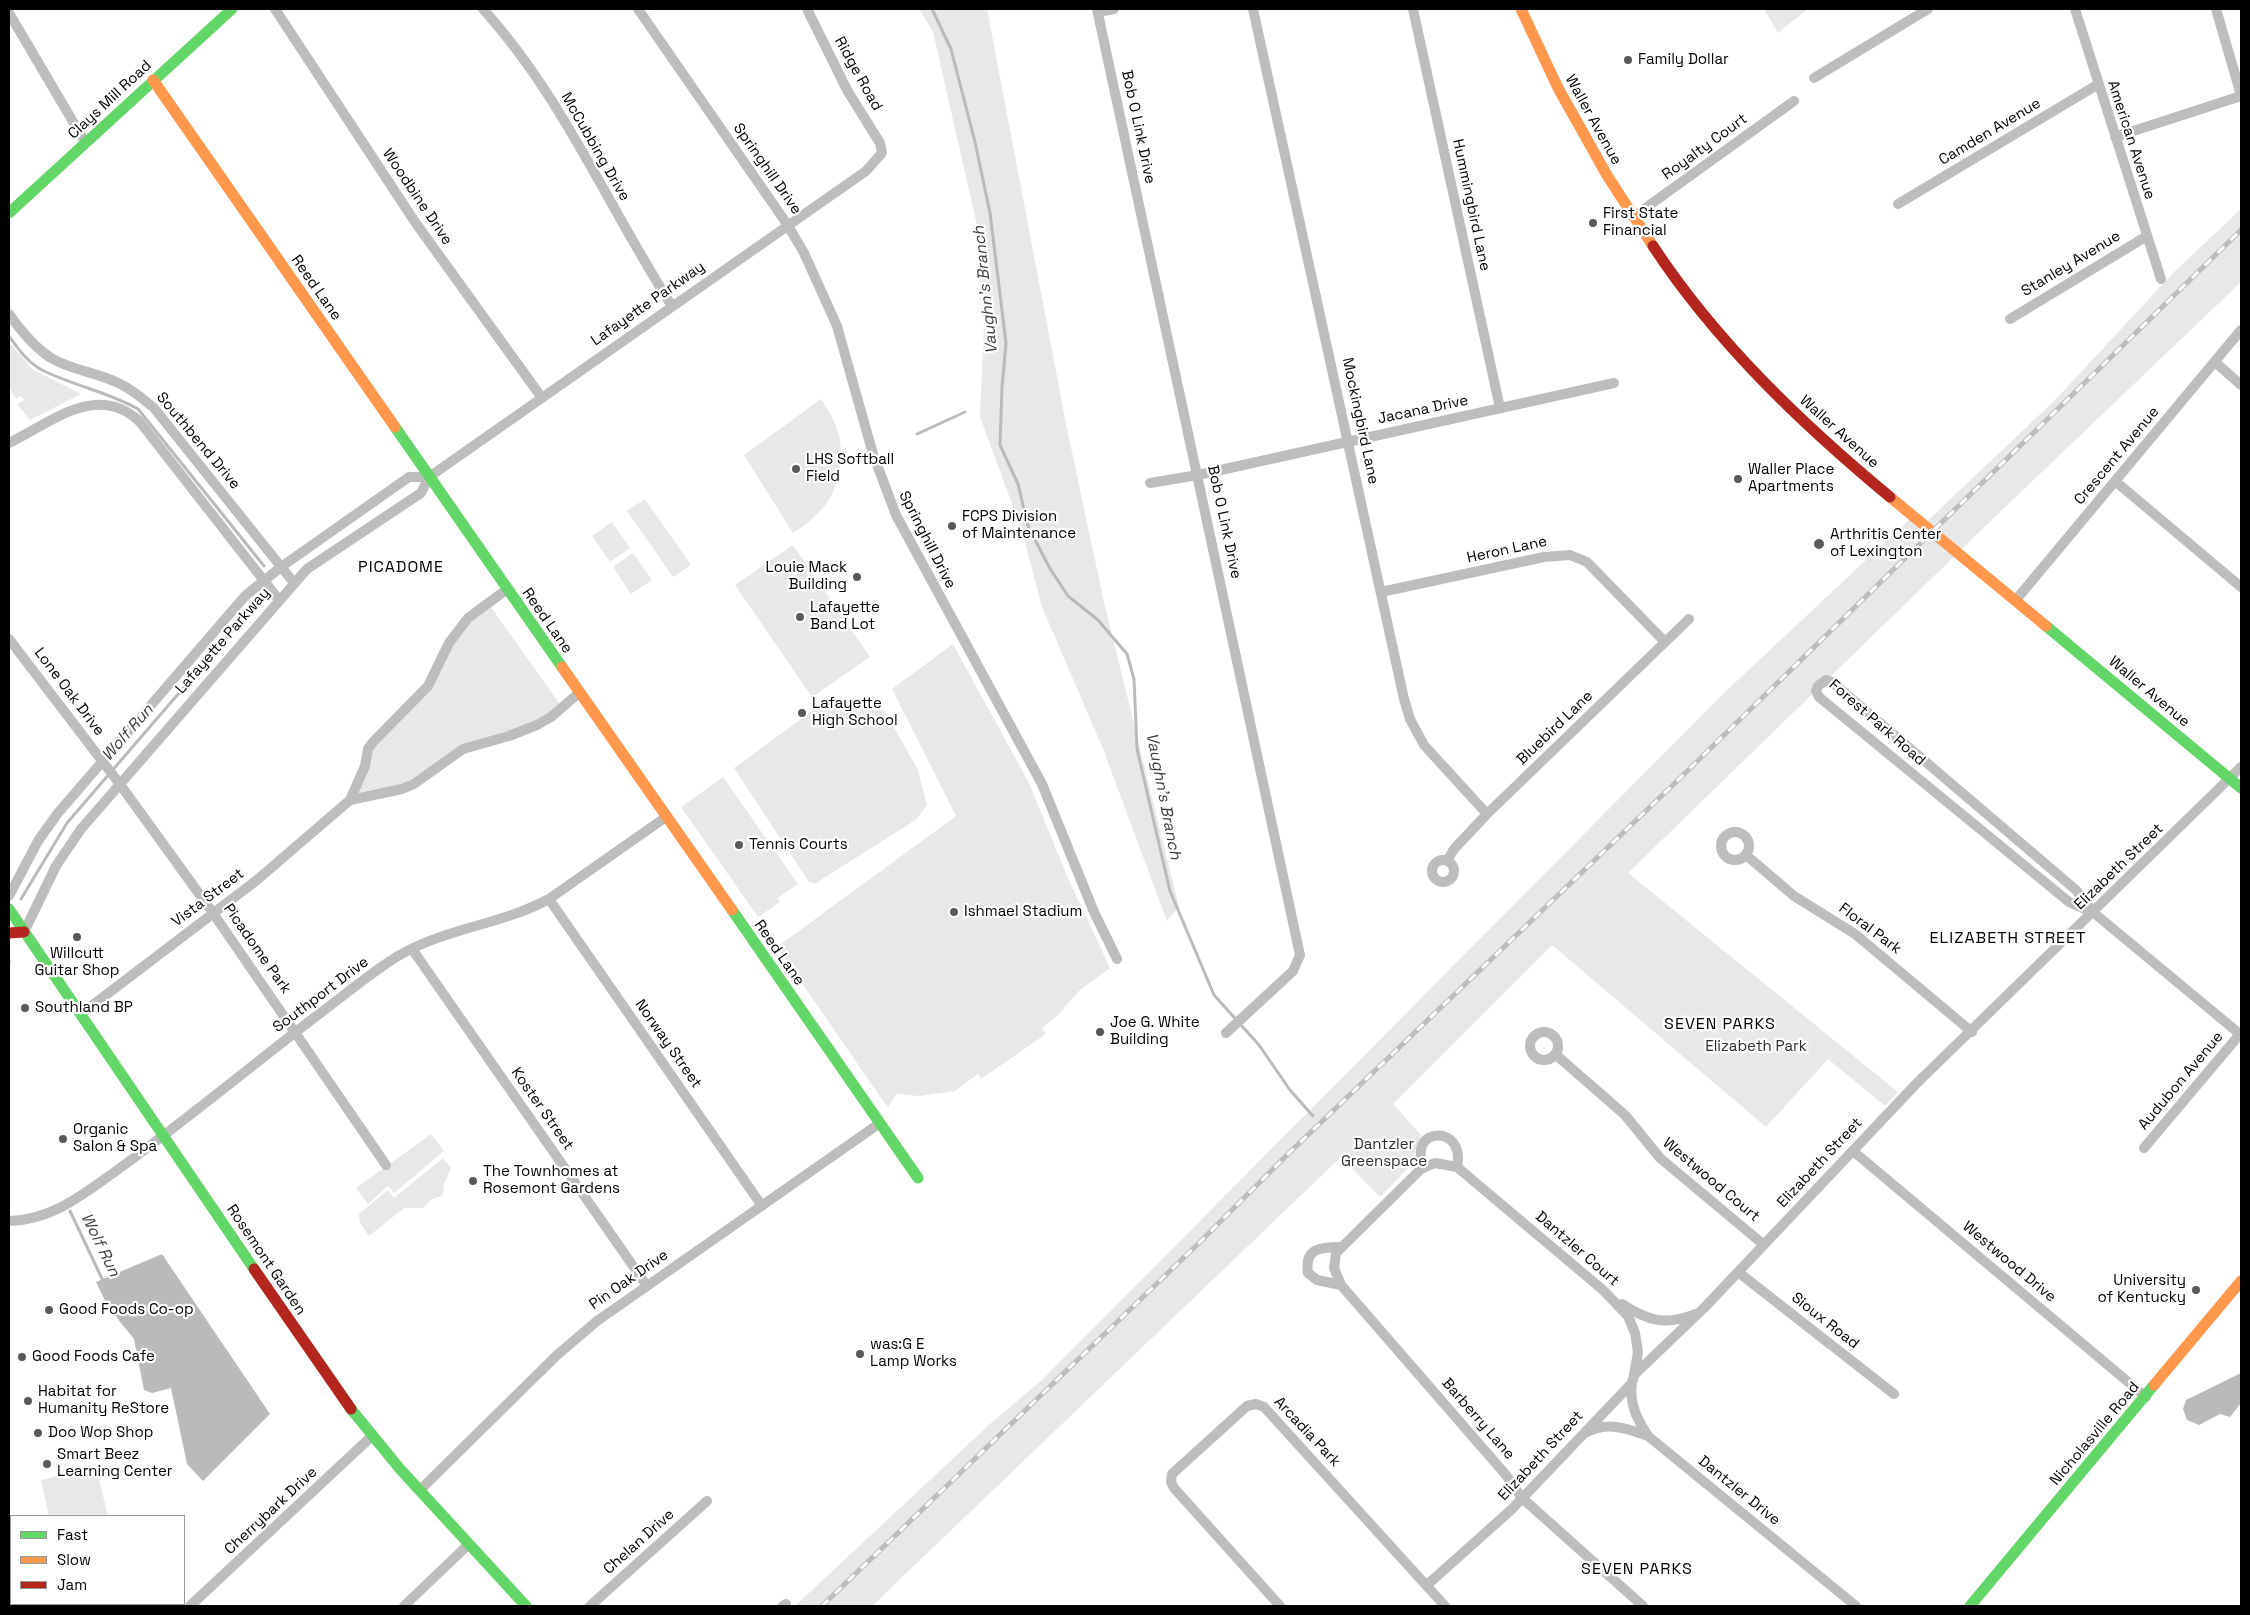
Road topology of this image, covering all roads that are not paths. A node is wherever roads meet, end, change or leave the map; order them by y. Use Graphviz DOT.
graph roads {
  1 [pos="232,9"];
  2 [pos="274,9"];
  3 [pos="483,9"];
  4 [pos="638,9"];
  5 [pos="807,9"];
  6 [pos="1114,9"];
  7 [pos="1253,9"];
  8 [pos="1413,9"];
  9 [pos="1521,9"];
  10 [pos="1928,9"];
  11 [pos="2075,9"];
  12 [pos="2216,9"];
  13 [pos="1097,11"];
  14 [pos="9,13"];
  15 [pos="1814,78"];
  16 [pos="153,80"];
  17 [pos="2097,85"];
  18 [pos="2241,96"];
  19 [pos="1794,101"];
  20 [pos="2115,138"];
  21 [pos="85,142"];
  22 [pos="882,153"];
  23 [pos="1898,204"];
  24 [pos="9,214"];
  25 [pos="1633,218"];
  26 [pos="787,224"];
  27 [pos="2147,236"];
  28 [pos="2161,279"];
  29 [pos="672,306"];
  30 [pos="9,314"];
  31 [pos="2010,318"];
  32 [pos="2241,330"];
  33 [pos="2215,362"];
  34 [pos="1614,383"];
  35 [pos="2241,384"];
  36 [pos="131,390"];
  37 [pos="542,398"];
  38 [pos="122,408"];
  39 [pos="1500,408"];
  40 [pos="1349,441"];
  41 [pos="9,443"];
  42 [pos="1198,475"];
  43 [pos="429,477"];
  44 [pos="2115,481"];
  45 [pos="1150,484"];
  46 [pos="281,567"];
  47 [pos="263,580"];
  48 [pos="294,583"];
  49 [pos="2241,587"];
  50 [pos="506,590"];
  51 [pos="1381,592"];
  52 [pos="279,600"];
  53 [pos="2014,601"];
  54 [pos="1689,619"];
  55 [pos="9,638"];
  56 [pos="1665,642"];
  57 [pos="579,693"];
  58 [pos="103,762"];
  59 [pos="2241,767"];
  60 [pos="2231,780"];
  61 [pos="118,781"];
  62 [pos="1956,788"];
  63 [pos="2241,788"];
  64 [pos="350,800"];
  65 [pos="1945,800"];
  66 [pos="1487,814"];
  67 [pos="666,816"];
  68 [pos="1746,855"];
  69 [pos="1447,861"];
  70 [pos="9,896"];
  71 [pos="549,899"];
  72 [pos="9,909"];
  73 [pos="213,913"];
  74 [pos="2094,913"];
  75 [pos="24,932"];
  76 [pos="9,933"];
  77 [pos="412,949"];
  78 [pos="1117,959"];
  79 [pos="82,1014"];
  80 [pos="296,1032"];
  81 [pos="1226,1032"];
  82 [pos="1972,1032"];
  83 [pos="2241,1034"];
  84 [pos="1555,1054"];
  85 [pos="880,1123"];
  86 [pos="164,1136"];
  87 [pos="2144,1148"];
  88 [pos="1853,1151"];
  89 [pos="386,1165"];
  90 [pos="1457,1167"];
  91 [pos="1421,1169"];
  92 [pos="918,1178"];
  93 [pos="762,1206"];
  94 [pos="9,1221"];
  95 [pos="1764,1245"];
  96 [pos="1340,1246"];
  97 [pos="1738,1272"];
  98 [pos="2241,1281"];
  99 [pos="1341,1285"];
  100 [pos="646,1286"];
  101 [pos="1604,1290"];
  102 [pos="1700,1312"];
  103 [pos="1633,1379"];
  104 [pos="1894,1394"];
  105 [pos="2146,1396"];
  106 [pos="372,1436"];
  107 [pos="1648,1436"];
  108 [pos="1577,1438"];
  109 [pos="420,1490"];
  110 [pos="1522,1498"];
  111 [pos="707,1501"];
  112 [pos="469,1544"];
  113 [pos="1427,1585"];
  114 [pos="190,1606"];
  115 [pos="404,1606"];
  116 [pos="526,1606"];
  117 [pos="590,1606"];
  118 [pos="1280,1606"];
  119 [pos="1445,1606"];
  120 [pos="1643,1606"];
  121 [pos="1856,1606"];
  122 [pos="1970,1606"];
  1 -- 16 [label="street, Clays Mill Road"];
  2 -- 37 [label="street, Woodbine Drive"];
  3 -- 29 [label="street, McCubbing Drive"];
  4 -- 26 [label="street, Springhill Drive"];
  5 -- 22 [label="street, Ridge Road"];
  6 -- 13 [label="street"];
  7 -- 40 [label="street, Mockingbird Lane"];
  8 -- 39 [label="street, Hummingbird Lane"];
  9 -- 25 [label="street, Waller Avenue"];
  10 -- 15 [label="street"];
  11 -- 17 [label="street, American Avenue"];
  12 -- 18 [label="street"];
  13 -- 42 [label="street, Bob O Link Drive"];
  14 -- 21 [label="street"];
  16 -- 21 [label="street, Clays Mill Road"];
  16 -- 43 [label="street, Reed Lane"];
  17 -- 20 [label="street, American Avenue"];
  17 -- 23 [label="street, Camden Avenue"];
  18 -- 20 [label="street"];
  19 -- 25 [label="street, Royalty Court"];
  20 -- 27 [label="street, American Avenue"];
  21 -- 24 [label="street, Clays Mill Road"];
  22 -- 26 [label="street, Lafayette Parkway"];
  25 -- 53 [label="street, Waller Avenue"];
  26 -- 29 [label="street, Lafayette Parkway"];
  26 -- 78 [label="street, Springhill Drive"];
  27 -- 28 [label="street, American Avenue"];
  27 -- 31 [label="street, Stanley Avenue"];
  29 -- 37 [label="street, Lafayette Parkway"];
  30 -- 36 [label="street, Southbend Drive"];
  32 -- 33 [label="street, Crescent Avenue"];
  33 -- 35 [label="street"];
  33 -- 44 [label="street, Crescent Avenue"];
  34 -- 39 [label="street, Jacana Drive"];
  36 -- 38 [label="street"];
  36 -- 46 [label="street, Southbend Drive"];
  37 -- 43 [label="street, Lafayette Parkway"];
  38 -- 41 [label="street"];
  38 -- 47 [label="street"];
  39 -- 40 [label="street, Jacana Drive"];
  40 -- 42 [label="street, Jacana Drive"];
  40 -- 51 [label="street, Mockingbird Lane"];
  42 -- 45 [label="street, Jacana Drive"];
  42 -- 81 [label="street, Bob O Link Drive"];
  43 -- 46 [label="street, Lafayette Parkway"];
  43 -- 48 [label="street, Lafayette Parkway"];
  43 -- 50 [label="street, Reed Lane"];
  44 -- 49 [label="street"];
  44 -- 53 [label="street, Crescent Avenue"];
  46 -- 47 [label="street, Lafayette Parkway"];
  46 -- 48 [label="street, Southbend Drive"];
  47 -- 52 [label="street"];
  47 -- 58 [label="street, Lafayette Parkway"];
  48 -- 52 [label="street, Lafayette Parkway"];
  50 -- 57 [label="street, Reed Lane"];
  50 -- 64 [label="street"];
  51 -- 56 [label="street, Heron Lane"];
  51 -- 66 [label="street, Mockingbird Lane"];
  52 -- 61 [label="street, Lafayette Parkway"];
  53 -- 60 [label="street, Waller Avenue"];
  54 -- 56 [label="street, Bluebird Lane"];
  55 -- 58 [label="street, Lone Oak Drive"];
  56 -- 66 [label="street, Bluebird Lane"];
  57 -- 64 [label="street"];
  57 -- 67 [label="street, Reed Lane"];
  58 -- 61 [label="street, Lone Oak Drive"];
  58 -- 70 [label="street, Lafayette Parkway"];
  59 -- 60 [label="street, Elizabeth Street"];
  60 -- 63 [label="street, Waller Avenue"];
  60 -- 74 [label="street, Elizabeth Street"];
  61 -- 73 [label="street, Picadome Park"];
  61 -- 75 [label="street, Lafayette Parkway"];
  62 -- 65 [label="street"];
  62 -- 65 [label="street, Forest Park Road"];
  62 -- 74 [label="street, Forest Park Road"];
  64 -- 73 [label="street, Vista Street"];
  65 -- 74 [label="street, Forest Park Road"];
  66 -- 69 [label="street, Bluebird Lane"];
  67 -- 71 [label="street, Southport Drive"];
  67 -- 85 [label="street, Reed Lane"];
  68 -- 82 [label="street, Floral Park"];
  71 -- 77 [label="street, Southport Drive"];
  71 -- 93 [label="street, Norway Street"];
  72 -- 75 [label="street, Rosemont Garden"];
  73 -- 79 [label="street, Vista Street"];
  73 -- 80 [label="street, Picadome Park"];
  74 -- 82 [label="street, Elizabeth Street"];
  74 -- 83 [label="street, Forest Park Road"];
  75 -- 76 [label="street"];
  75 -- 79 [label="street, Rosemont Garden"];
  77 -- 80 [label="street, Southport Drive"];
  77 -- 100 [label="street, Koster Street"];
  79 -- 86 [label="street, Rosemont Garden"];
  80 -- 86 [label="street, Southport Drive"];
  80 -- 89 [label="street, Picadome Park"];
  82 -- 88 [label="street, Elizabeth Street"];
  83 -- 87 [label="street, Audubon Avenue"];
  84 -- 95 [label="street, Westwood Court"];
  85 -- 92 [label="street, Reed Lane"];
  85 -- 93 [label="street, Pin Oak Drive"];
  86 -- 94 [label="street, Southport Drive"];
  86 -- 106 [label="street, Rosemont Garden"];
  88 -- 95 [label="street, Elizabeth Street"];
  88 -- 105 [label="street, Westwood Drive"];
  90 -- 91 [label="street"];
  90 -- 91 [label="street"];
  90 -- 101 [label="street, Dantzler Court"];
  91 -- 96 [label="street"];
  93 -- 100 [label="street, Pin Oak Drive"];
  95 -- 97 [label="street, Elizabeth Street"];
  96 -- 99 [label="street, Barberry Lane"];
  96 -- 99 [label="street"];
  97 -- 102 [label="street, Elizabeth Street"];
  97 -- 104 [label="street, Sioux Road"];
  98 -- 105 [label="street, Nicholasville Road"];
  99 -- 110 [label="street, Barberry Lane"];
  100 -- 109 [label="street, Pin Oak Drive"];
  101 -- 102 [label="street"];
  101 -- 103 [label="street, Dantzler Court"];
  102 -- 103 [label="street, Elizabeth Street"];
  103 -- 107 [label="street, Dantzler Drive"];
  103 -- 108 [label="street, Elizabeth Street"];
  105 -- 122 [label="street, Nicholasville Road"];
  106 -- 109 [label="street, Rosemont Garden"];
  106 -- 114 [label="street, Cherrybark Drive"];
  107 -- 108 [label="street"];
  107 -- 121 [label="street, Dantzler Drive"];
  108 -- 110 [label="street, Elizabeth Street"];
  109 -- 112 [label="street, Rosemont Garden"];
  110 -- 113 [label="street, Elizabeth Street"];
  110 -- 120 [label="street, Barberry Lane"];
  111 -- 117 [label="street, Chelan Drive"];
  112 -- 115 [label="street"];
  112 -- 116 [label="street, Rosemont Garden"];
  113 -- 118 [label="street, Arcadia Park"];
  113 -- 119 [label="street, Arcadia Park"];
}
